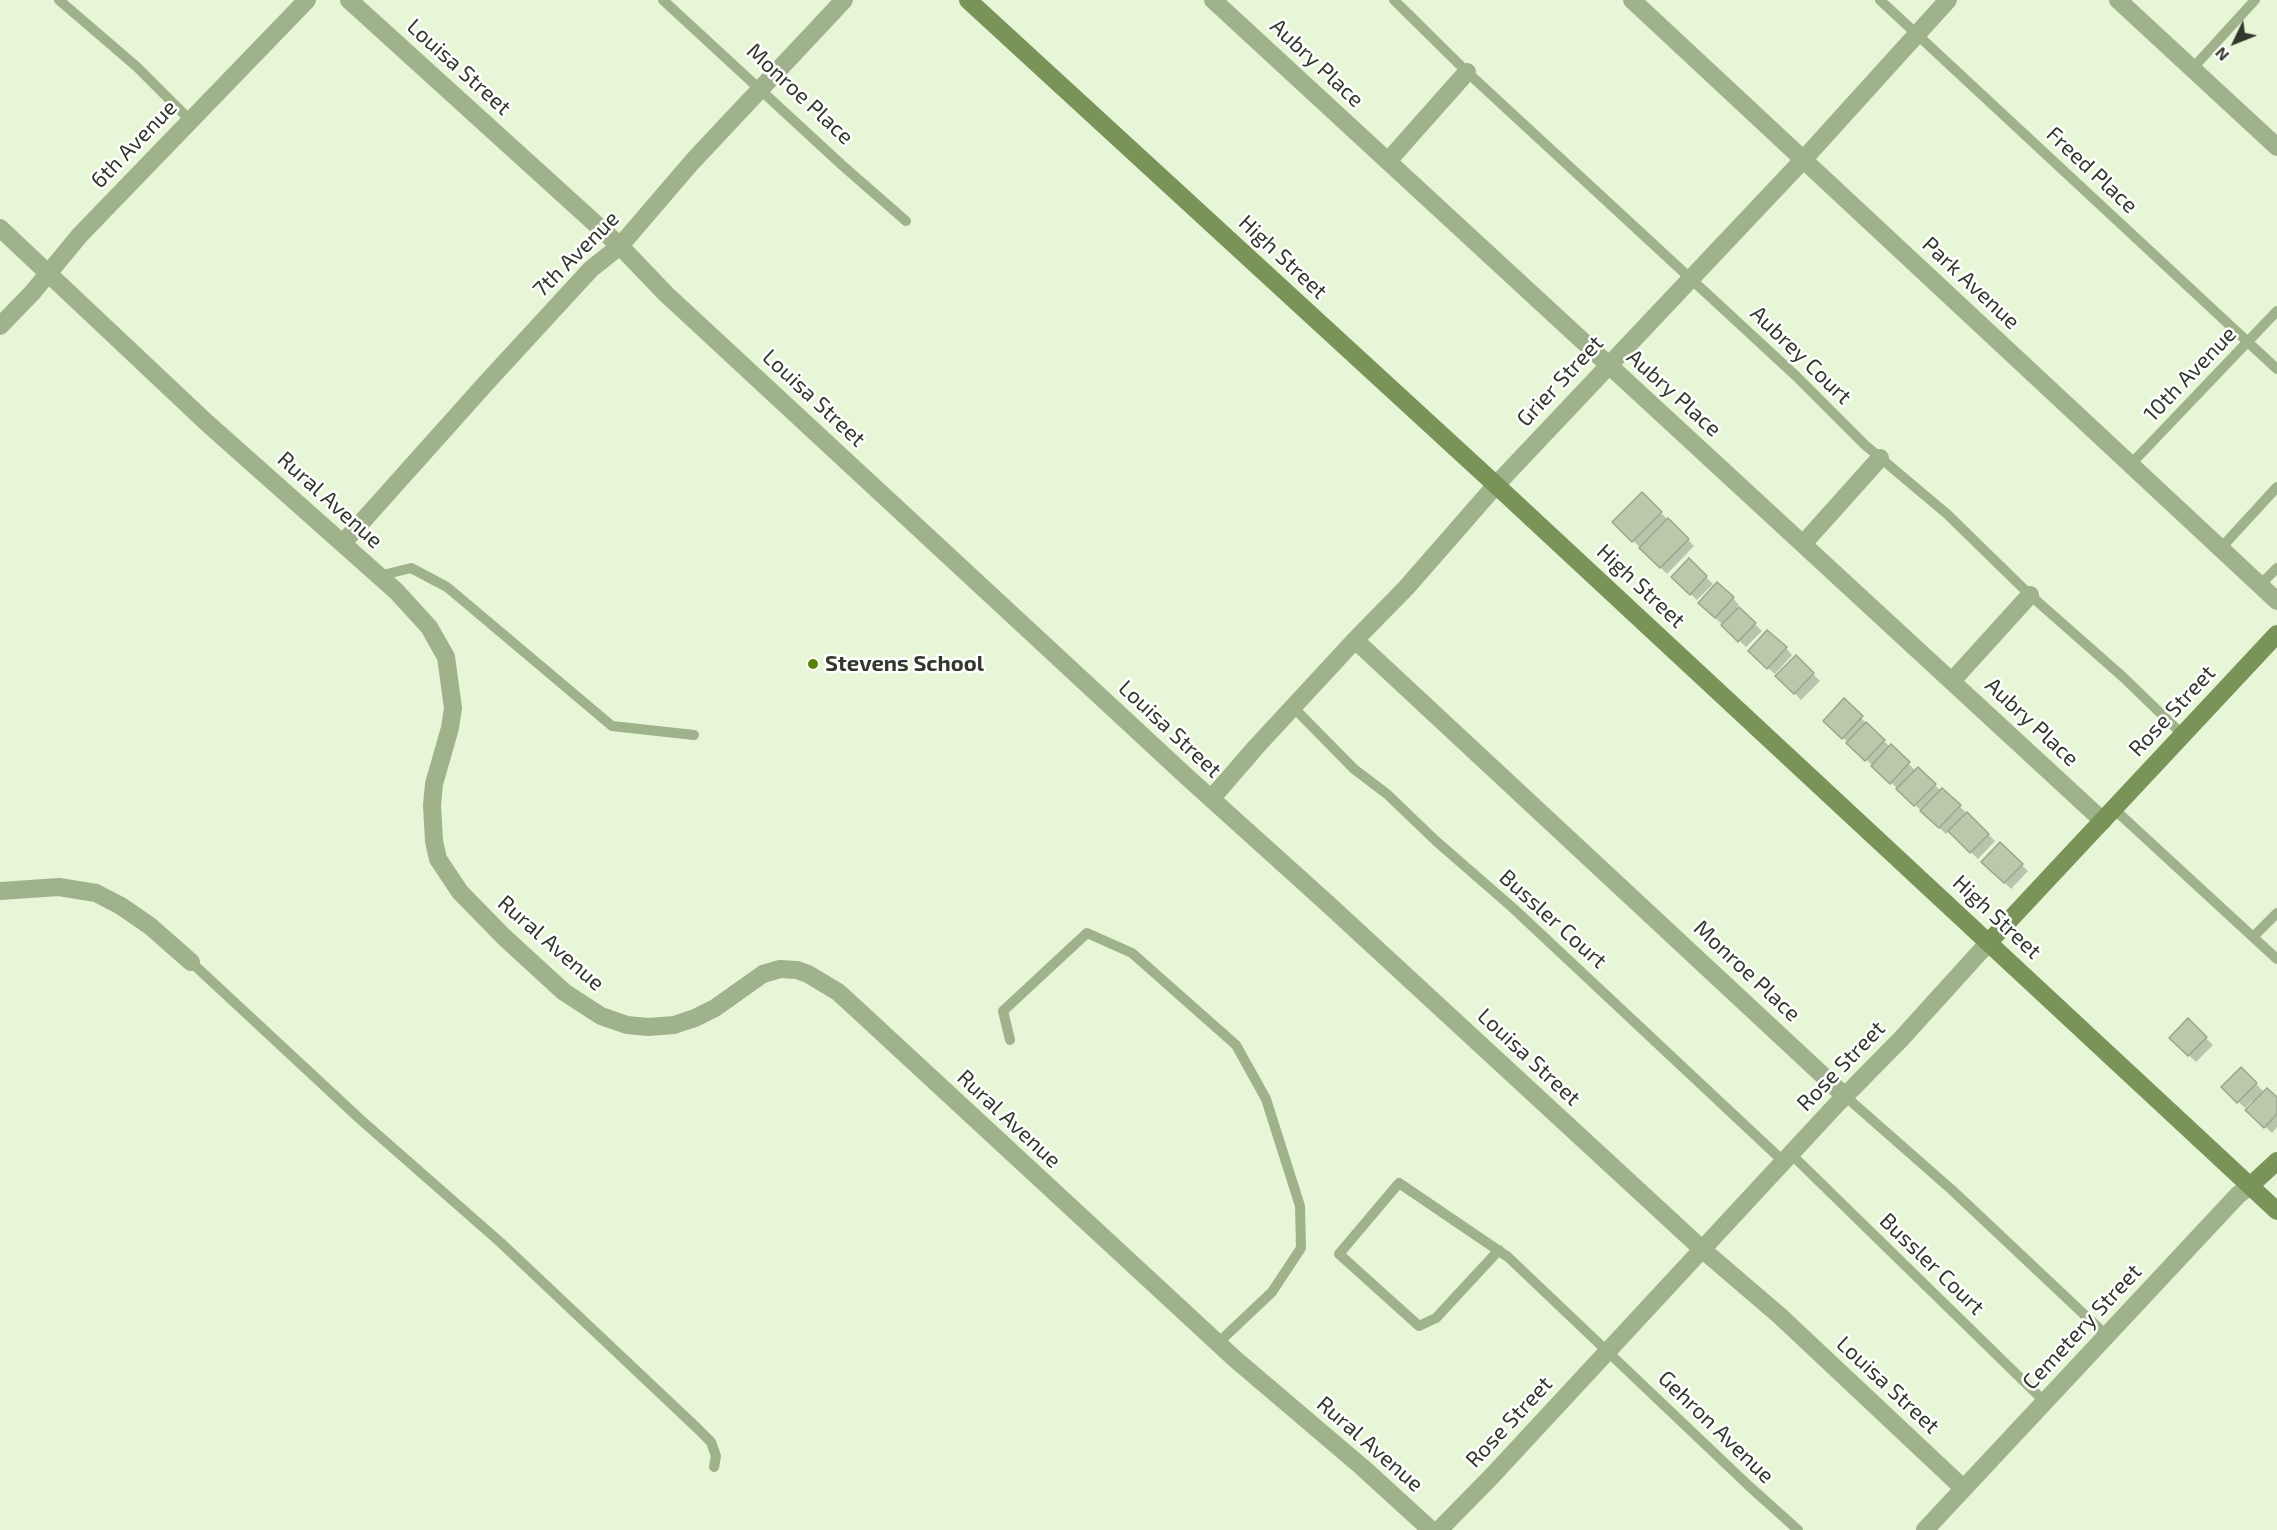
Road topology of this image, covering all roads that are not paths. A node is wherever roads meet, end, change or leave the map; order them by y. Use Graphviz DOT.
graph roads {
  1 [pos="59,0"];
  2 [pos="308,0"];
  3 [pos="349,0"];
  4 [pos="663,0"];
  5 [pos="844,0"];
  6 [pos="968,0"];
  7 [pos="1213,0"];
  8 [pos="1394,0"];
  9 [pos="1632,0"];
  10 [pos="1880,0"];
  11 [pos="1948,0"];
  12 [pos="2118,0"];
  13 [pos="2255,0"];
  14 [pos="1917,33"];
  15 [pos="2192,69"];
  16 [pos="1463,77"];
  17 [pos="760,90"];
  18 [pos="191,121"];
  19 [pos="2277,147"];
  20 [pos="1803,160"];
  21 [pos="1388,161"];
  22 [pos="906,221"];
  23 [pos="0,228"];
  24 [pos="620,246"];
  25 [pos="48,273"];
  26 [pos="1691,277"];
  27 [pos="2277,311"];
  28 [pos="0,326"];
  29 [pos="2248,342"];
  30 [pos="1608,365"];
  31 [pos="2277,369"];
  32 [pos="1880,458"];
  33 [pos="2130,465"];
  34 [pos="1496,485"];
  35 [pos="2277,487"];
  36 [pos="343,543"];
  37 [pos="1803,544"];
  38 [pos="2220,548"];
  39 [pos="2277,568"];
  40 [pos="379,576"];
  41 [pos="2260,585"];
  42 [pos="2030,595"];
  43 [pos="2277,601"];
  44 [pos="2277,634"];
  45 [pos="1355,640"];
  46 [pos="1952,681"];
  47 [pos="1293,707"];
  48 [pos="694,735"];
  49 [pos="2183,735"];
  50 [pos="1211,799"];
  51 [pos="2108,815"];
  52 [pos="0,891"];
  53 [pos="2277,913"];
  54 [pos="2253,937"];
  55 [pos="1989,942"];
  56 [pos="2277,959"];
  57 [pos="191,962"];
  58 [pos="1010,1040"];
  59 [pos="1845,1096"];
  60 [pos="1787,1158"];
  61 [pos="2277,1161"];
  62 [pos="2251,1185"];
  63 [pos="2277,1211"];
  64 [pos="1498,1250"];
  65 [pos="1703,1250"];
  66 [pos="2107,1336"];
  67 [pos="1218,1343"];
  68 [pos="1608,1350"];
  69 [pos="2045,1402"];
  70 [pos="714,1467"];
  71 [pos="1963,1488"];
  72 [pos="1431,1530"];
  73 [pos="1439,1530"];
  74 [pos="1798,1530"];
  75 [pos="1925,1530"];
  1 -- 18 [label="lane"];
  2 -- 18 [label="street, 6th Avenue"];
  3 -- 24 [label="street, Louisa Street"];
  4 -- 17 [label="lane, Monroe Place"];
  5 -- 17 [label="street, 7th Avenue"];
  6 -- 34 [label="main road, High Street"];
  7 -- 21 [label="street, Aubry Place"];
  8 -- 16 [label="lane, Aubrey Court"];
  9 -- 20 [label="street, Park Avenue"];
  10 -- 14 [label="lane, Freed Place"];
  11 -- 14 [label="street, Grier Street"];
  12 -- 15 [label="street"];
  13 -- 15 [label="lane"];
  14 -- 20 [label="street, Grier Street"];
  14 -- 29 [label="lane, Freed Place"];
  15 -- 19 [label="street"];
  16 -- 21 [label="street"];
  16 -- 26 [label="lane, Aubrey Court"];
  17 -- 22 [label="lane, Monroe Place"];
  17 -- 24 [label="street, 7th Avenue"];
  18 -- 25 [label="street, 6th Avenue"];
  20 -- 26 [label="street, Grier Street"];
  20 -- 33 [label="street, Park Avenue"];
  21 -- 30 [label="street, Aubry Place"];
  23 -- 25 [label="street, Rural Avenue"];
  24 -- 36 [label="street, 7th Avenue"];
  24 -- 50 [label="street, Louisa Street"];
  25 -- 28 [label="street, 6th Avenue"];
  25 -- 36 [label="street, Rural Avenue"];
  26 -- 30 [label="street, Grier Street"];
  26 -- 32 [label="lane, Aubrey Court"];
  27 -- 29 [label="lane, 10th Avenue"];
  29 -- 31 [label="lane, Freed Place"];
  29 -- 33 [label="lane, 10th Avenue"];
  30 -- 34 [label="street, Grier Street"];
  30 -- 37 [label="street, Aubry Place"];
  32 -- 37 [label="street"];
  32 -- 42 [label="lane, Aubrey Court"];
  33 -- 38 [label="street, Park Avenue"];
  34 -- 45 [label="street, Grier Street"];
  34 -- 55 [label="main road, High Street"];
  35 -- 38 [label="lane"];
  36 -- 40 [label="street, Rural Avenue"];
  37 -- 46 [label="street, Aubry Place"];
  38 -- 41 [label="street, Park Avenue"];
  39 -- 41 [label="lane"];
  40 -- 48 [label="lane"];
  40 -- 67 [label="street, Rural Avenue"];
  41 -- 43 [label="street, Park Avenue"];
  42 -- 46 [label="street"];
  42 -- 49 [label="lane, Aubrey Court"];
  44 -- 49 [label="main road, Rose Street"];
  45 -- 47 [label="street, Grier Street"];
  45 -- 59 [label="street, Monroe Place"];
  46 -- 51 [label="street, Aubry Place"];
  47 -- 50 [label="street, Grier Street"];
  47 -- 60 [label="lane, Bussler Court"];
  49 -- 51 [label="main road, Rose Street"];
  50 -- 65 [label="street, Louisa Street"];
  51 -- 54 [label="lane, Aubry Place"];
  51 -- 55 [label="main road, Rose Street"];
  52 -- 57 [label="street"];
  53 -- 54 [label="lane"];
  54 -- 56 [label="lane, Aubry Place"];
  55 -- 59 [label="street, Rose Street"];
  55 -- 62 [label="main road, High Street"];
  57 -- 70 [label="lane"];
  58 -- 67 [label="lane"];
  59 -- 60 [label="street, Rose Street"];
  59 -- 66 [label="lane, Monroe Place"];
  60 -- 65 [label="street, Rose Street"];
  60 -- 69 [label="lane, Bussler Court"];
  61 -- 62 [label="main road, Cemetery Street"];
  62 -- 63 [label="main road, High Street"];
  62 -- 66 [label="street, Cemetery Street"];
  64 -- 64 [label="lane, Gehron Avenue"];
  64 -- 68 [label="lane, Gehron Avenue"];
  65 -- 68 [label="street, Rose Street"];
  65 -- 71 [label="street, Louisa Street"];
  66 -- 69 [label="street, Cemetery Street"];
  67 -- 72 [label="street, Rural Avenue"];
  68 -- 73 [label="street, Rose Street"];
  68 -- 74 [label="lane, Gehron Avenue"];
  69 -- 71 [label="street, Cemetery Street"];
  71 -- 75 [label="street, Cemetery Street"];
}
